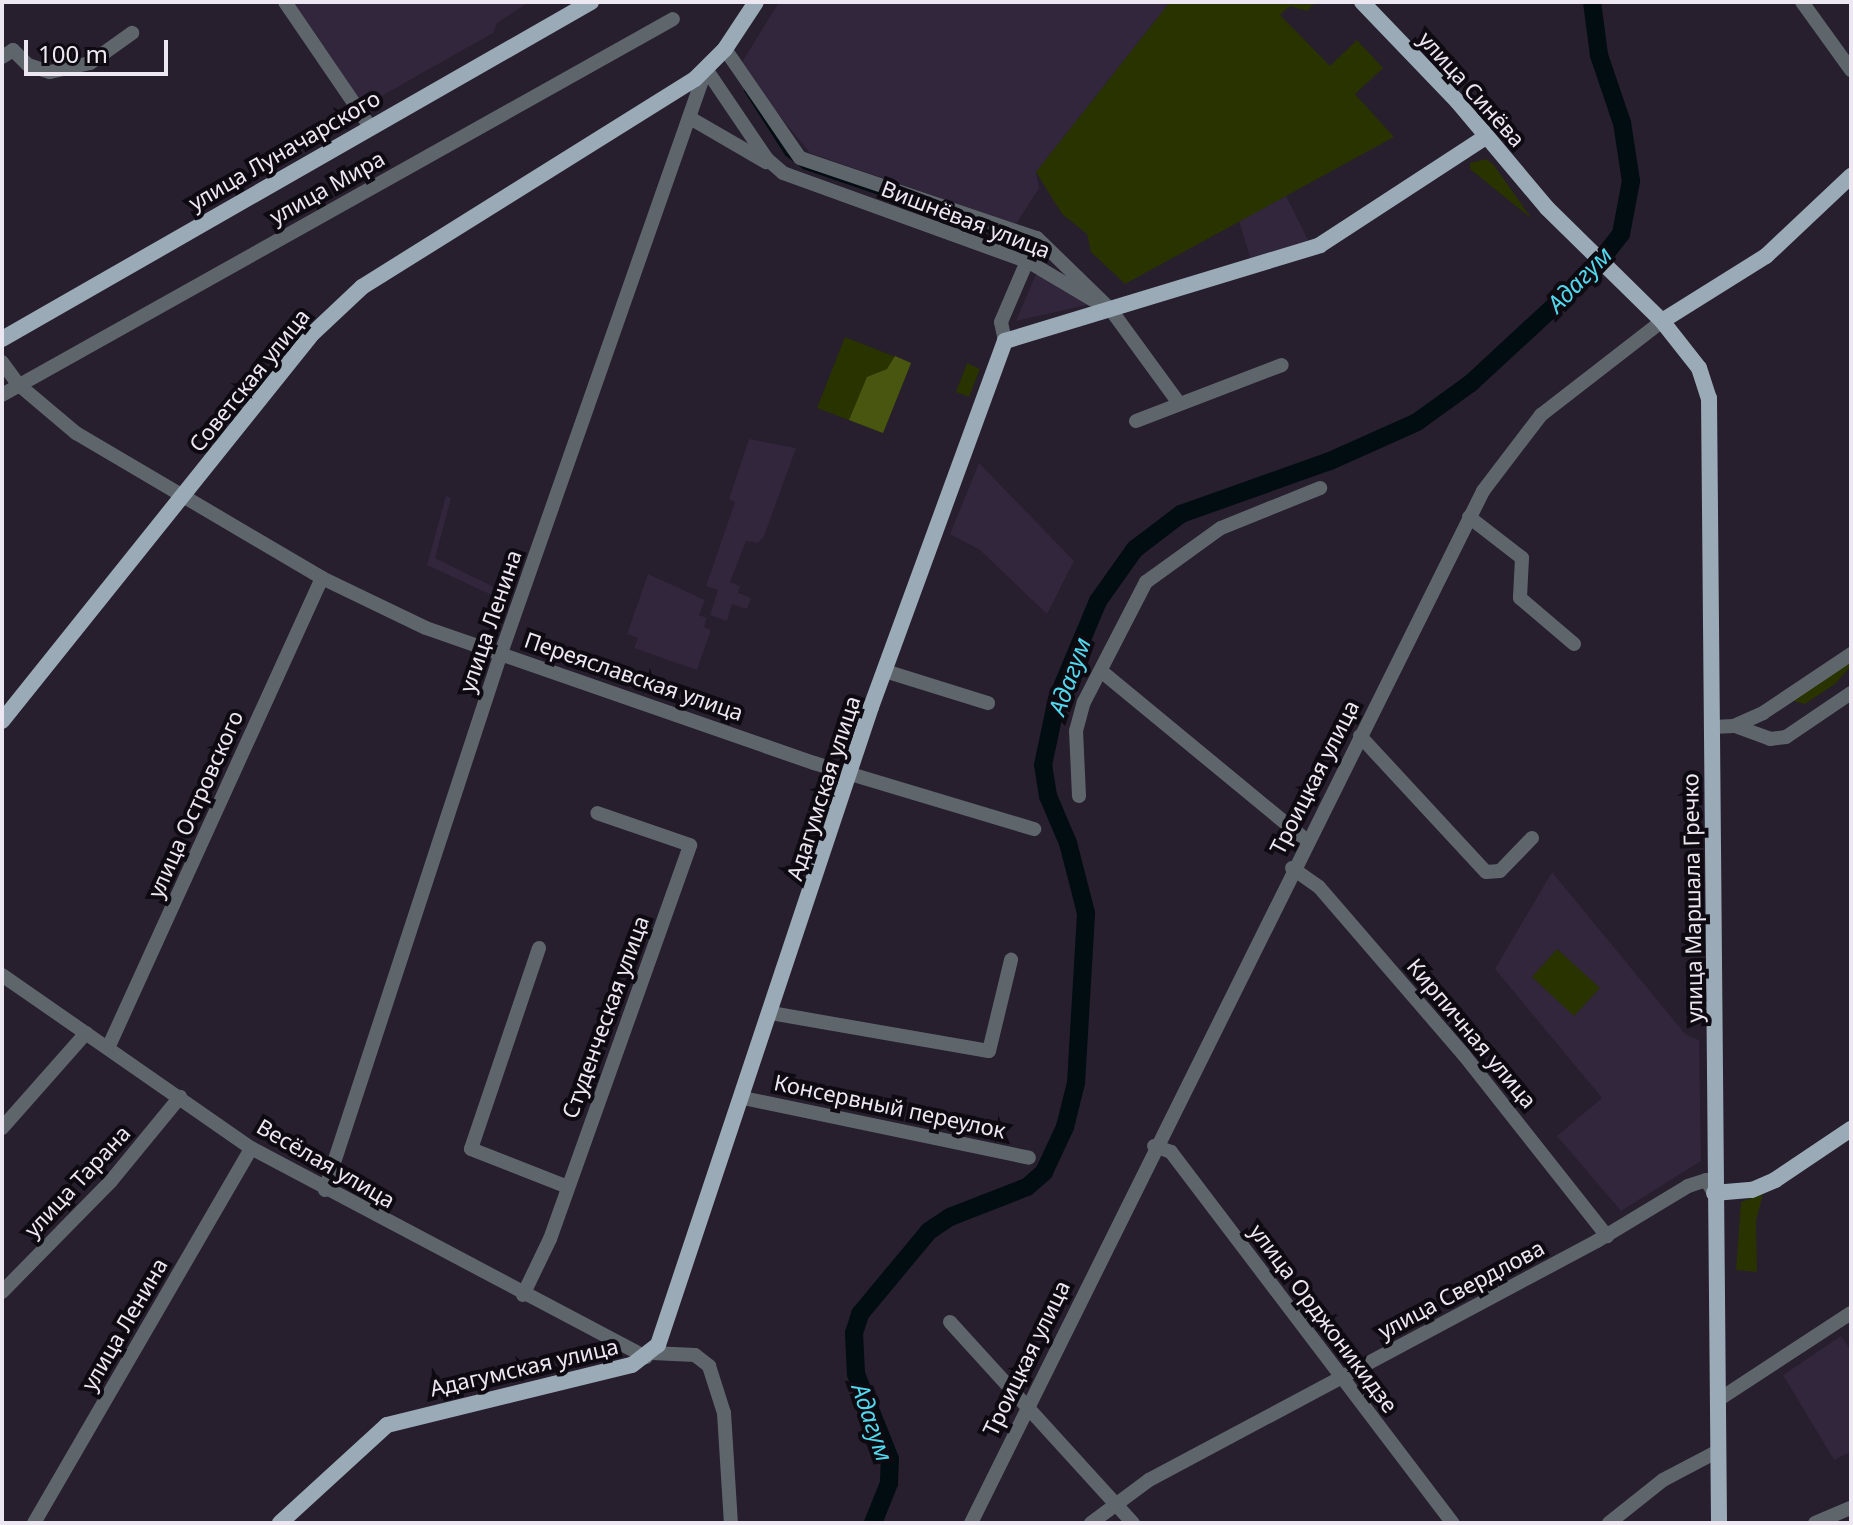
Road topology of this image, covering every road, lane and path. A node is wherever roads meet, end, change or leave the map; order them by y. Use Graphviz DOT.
graph roads {
  1 [pos="285,2"];
  2 [pos="591,2"];
  3 [pos="756,2"];
  4 [pos="1802,2"];
  5 [pos="1371,5"];
  6 [pos="673,19"];
  7 [pos="132,33"];
  8 [pos="2,57"];
  9 [pos="715,60"];
  10 [pos="1851,70"];
  11 [pos="690,118"];
  12 [pos="369,125"];
  13 [pos="1487,136"];
  14 [pos="774,166"];
  15 [pos="1851,176"];
  16 [pos="1037,238"];
  17 [pos="1029,262"];
  18 [pos="1635,299"];
  19 [pos="1111,310"];
  20 [pos="1662,321"];
  21 [pos="2,339"];
  22 [pos="1005,341"];
  23 [pos="2,362"];
  24 [pos="1282,365"];
  25 [pos="19,385"];
  26 [pos="2,395"];
  27 [pos="1178,402"];
  28 [pos="1136,421"];
  29 [pos="1320,488"];
  30 [pos="182,497"];
  31 [pos="1469,517"];
  32 [pos="322,578"];
  33 [pos="1574,644"];
  34 [pos="501,653"];
  35 [pos="1851,654"];
  36 [pos="885,671"];
  37 [pos="1101,671"];
  38 [pos="1851,693"];
  39 [pos="988,703"];
  40 [pos="2,721"];
  41 [pos="1734,726"];
  42 [pos="1713,727"];
  43 [pos="1360,736"];
  44 [pos="849,773"];
  45 [pos="1079,796"];
  46 [pos="597,813"];
  47 [pos="1034,829"];
  48 [pos="1532,838"];
  49 [pos="1306,840"];
  50 [pos="1292,868"];
  51 [pos="539,948"];
  52 [pos="1011,960"];
  53 [pos="2,975"];
  54 [pos="771,1013"];
  55 [pos="86,1033"];
  56 [pos="108,1048"];
  57 [pos="180,1097"];
  58 [pos="743,1098"];
  59 [pos="2,1128"];
  60 [pos="1851,1129"];
  61 [pos="1154,1146"];
  62 [pos="251,1148"];
  63 [pos="1029,1158"];
  64 [pos="568,1187"];
  65 [pos="325,1190"];
  66 [pos="1714,1193"];
  67 [pos="1607,1236"];
  68 [pos="2,1292"];
  69 [pos="523,1295"];
  70 [pos="1851,1313"];
  71 [pos="950,1322"];
  72 [pos="649,1355"];
  73 [pos="1341,1377"];
  74 [pos="1718,1400"];
  75 [pos="1025,1405"];
  76 [pos="1718,1451"];
  77 [pos="1114,1502"];
  78 [pos="1851,1508"];
  79 [pos="34,1523"];
  80 [pos="280,1523"];
  81 [pos="731,1523"];
  82 [pos="971,1523"];
  83 [pos="1091,1523"];
  84 [pos="1133,1523"];
  85 [pos="1453,1523"];
  86 [pos="1609,1523"];
  87 [pos="1719,1523"];
  88 [pos="1815,1523"];
  1 -- 12 [label="street"];
  2 -- 12 [label="main road, улица Луначарского"];
  3 -- 9 [label="main road, улица Ленина"];
  4 -- 10 [label="street"];
  5 -- 13 [label="main road, улица Синёва"];
  6 -- 25 [label="street, улица Мира"];
  7 -- 8 [label="street"];
  9 -- 11 [label="street, улица Ленина"];
  9 -- 14 [label="street, Вишнёвая улица"];
  9 -- 16 [label="street, Вишнёвая улица"];
  9 -- 30 [label="main road, Советская улица"];
  11 -- 14 [label="street"];
  11 -- 34 [label="street, улица Ленина"];
  12 -- 21 [label="main road, улица Луначарского"];
  13 -- 18 [label="main road, улица Синёва"];
  13 -- 19 [label="main road"];
  14 -- 17 [label="street, Вишнёвая улица"];
  15 -- 20 [label="main road, Троицкая улица"];
  16 -- 17 [label="street"];
  16 -- 19 [label="street, Вишнёвая улица"];
  17 -- 19 [label="street, Вишнёвая улица"];
  17 -- 22 [label="street"];
  18 -- 20 [label="main road, улица Маршала Гречко"];
  19 -- 22 [label="main road"];
  19 -- 27 [label="street"];
  20 -- 31 [label="street, Троицкая улица"];
  20 -- 42 [label="main road, улица Маршала Гречко"];
  22 -- 36 [label="main road, Адагумская улица"];
  23 -- 25 [label="street, Переяславская улица"];
  24 -- 27 [label="street"];
  25 -- 26 [label="street, улица Мира"];
  25 -- 30 [label="street, Переяславская улица"];
  27 -- 28 [label="street"];
  29 -- 37 [label="street"];
  30 -- 32 [label="street, Переяславская улица"];
  30 -- 40 [label="main road, Советская улица"];
  31 -- 33 [label="street"];
  31 -- 43 [label="street, Троицкая улица"];
  32 -- 34 [label="street, Переяславская улица"];
  32 -- 56 [label="street, улица Островского"];
  34 -- 44 [label="street, Переяславская улица"];
  34 -- 65 [label="street, улица Ленина"];
  35 -- 41 [label="street"];
  36 -- 39 [label="street"];
  36 -- 44 [label="main road, Адагумская улица"];
  37 -- 45 [label="street"];
  37 -- 49 [label="street"];
  38 -- 41 [label="street"];
  41 -- 42 [label="street"];
  42 -- 66 [label="main road, улица Маршала Гречко"];
  43 -- 48 [label="street"];
  43 -- 49 [label="street, Троицкая улица"];
  44 -- 47 [label="street, Переяславская улица"];
  44 -- 54 [label="main road, Адагумская улица"];
  46 -- 64 [label="street, Студенческая улица"];
  49 -- 50 [label="street, Троицкая улица"];
  50 -- 61 [label="street, Троицкая улица"];
  50 -- 67 [label="street, Кирпичная улица"];
  51 -- 64 [label="street"];
  52 -- 54 [label="street"];
  53 -- 55 [label="street, Весёлая улица"];
  54 -- 58 [label="main road, Адагумская улица"];
  55 -- 56 [label="street, Весёлая улица"];
  55 -- 59 [label="street"];
  56 -- 57 [label="street, Весёлая улица"];
  57 -- 62 [label="street, Весёлая улица"];
  57 -- 68 [label="street, улица Тарана"];
  58 -- 63 [label="street, Консервный переулок"];
  58 -- 72 [label="main road, Адагумская улица"];
  60 -- 66 [label="main road, улица Свердлова"];
  61 -- 73 [label="street, улица Орджоникидзе"];
  61 -- 75 [label="street, Троицкая улица"];
  62 -- 65 [label="street, Весёлая улица"];
  62 -- 79 [label="street, улица Ленина"];
  64 -- 69 [label="street, Студенческая улица"];
  65 -- 69 [label="street, Весёлая улица"];
  66 -- 67 [label="street, улица Свердлова"];
  66 -- 74 [label="main road, улица Маршала Гречко"];
  67 -- 73 [label="street, улица Свердлова"];
  69 -- 72 [label="street, Весёлая улица"];
  70 -- 74 [label="street"];
  71 -- 75 [label="street"];
  72 -- 80 [label="main road, Адагумская улица"];
  72 -- 81 [label="street, Весёлая улица"];
  73 -- 77 [label="street, улица Свердлова"];
  73 -- 85 [label="street, улица Орджоникидзе"];
  74 -- 76 [label="main road, улица Маршала Гречко"];
  75 -- 77 [label="street"];
  75 -- 82 [label="street, Троицкая улица"];
  76 -- 86 [label="street"];
  76 -- 87 [label="main road, улица Маршала Гречко"];
  77 -- 83 [label="street, улица Свердлова"];
  77 -- 84 [label="street"];
  78 -- 88 [label="street"];
}
